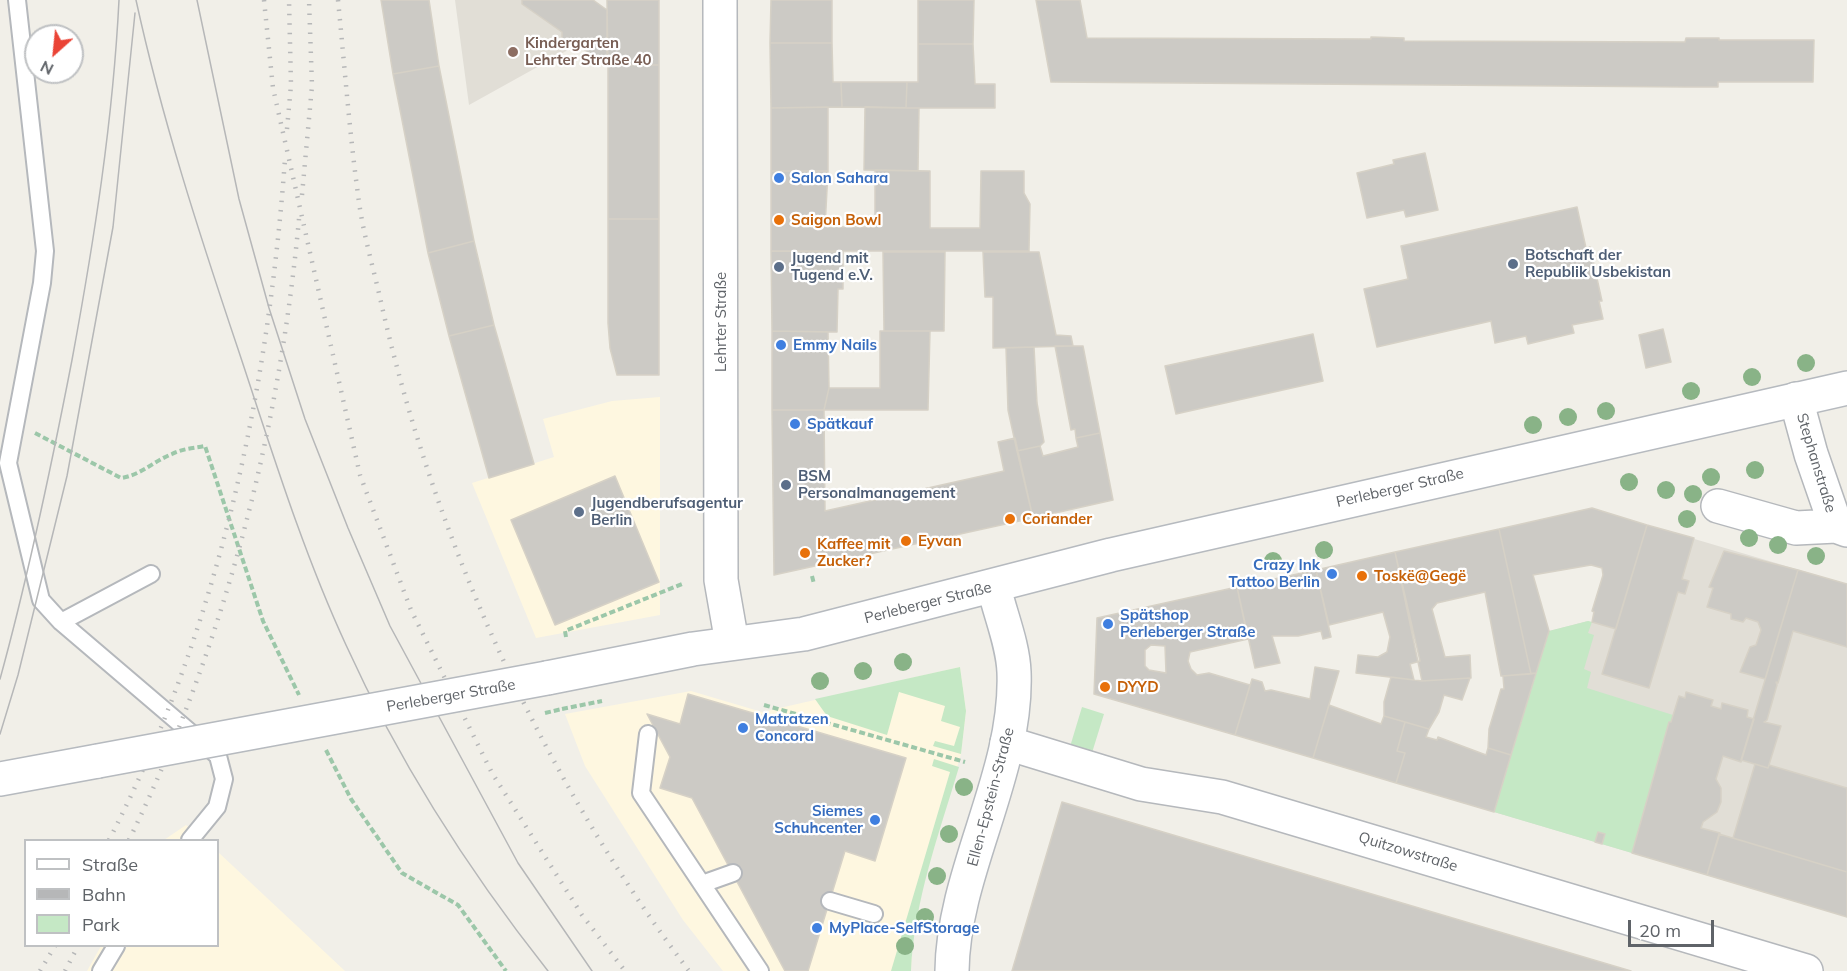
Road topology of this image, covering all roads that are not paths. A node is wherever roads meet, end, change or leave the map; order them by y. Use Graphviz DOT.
graph roads {
  1 [pos="16,0"];
  2 [pos="720,0"];
  3 [pos="1847,388"];
  4 [pos="1796,399"];
  5 [pos="1718,506"];
  6 [pos="1841,528"];
  7 [pos="151,574"];
  8 [pos="994,587"];
  9 [pos="61,622"];
  10 [pos="732,643"];
  11 [pos="648,734"];
  12 [pos="1007,743"];
  13 [pos="0,779"];
  14 [pos="191,839"];
  15 [pos="733,873"];
  16 [pos="702,884"];
  17 [pos="830,901"];
  18 [pos="874,914"];
  19 [pos="115,947"];
  20 [pos="101,971"];
  21 [pos="760,971"];
  22 [pos="952,971"];
  23 [pos="1806,971"];
  1 -- 9 [label="lane"];
  2 -- 10 [label="main road, Lehrter Straße"];
  3 -- 4 [label="main road, Perleberger Straße"];
  4 -- 6 [label="main road, Stephanstraße"];
  4 -- 8 [label="main road, Perleberger Straße"];
  5 -- 6 [label="main road, Stephanstraße"];
  7 -- 9 [label="lane"];
  8 -- 10 [label="main road, Perleberger Straße"];
  8 -- 12 [label="main road, Ellen-Epstein-Straße"];
  9 -- 14 [label="lane"];
  10 -- 13 [label="main road, Perleberger Straße, bridge"];
  11 -- 16 [label="lane"];
  12 -- 22 [label="main road, Ellen-Epstein-Straße"];
  12 -- 23 [label="main road, Quitzowstraße"];
  15 -- 16 [label="lane"];
  16 -- 21 [label="lane"];
  17 -- 18 [label="lane"];
  19 -- 20 [label="lane"];
}
